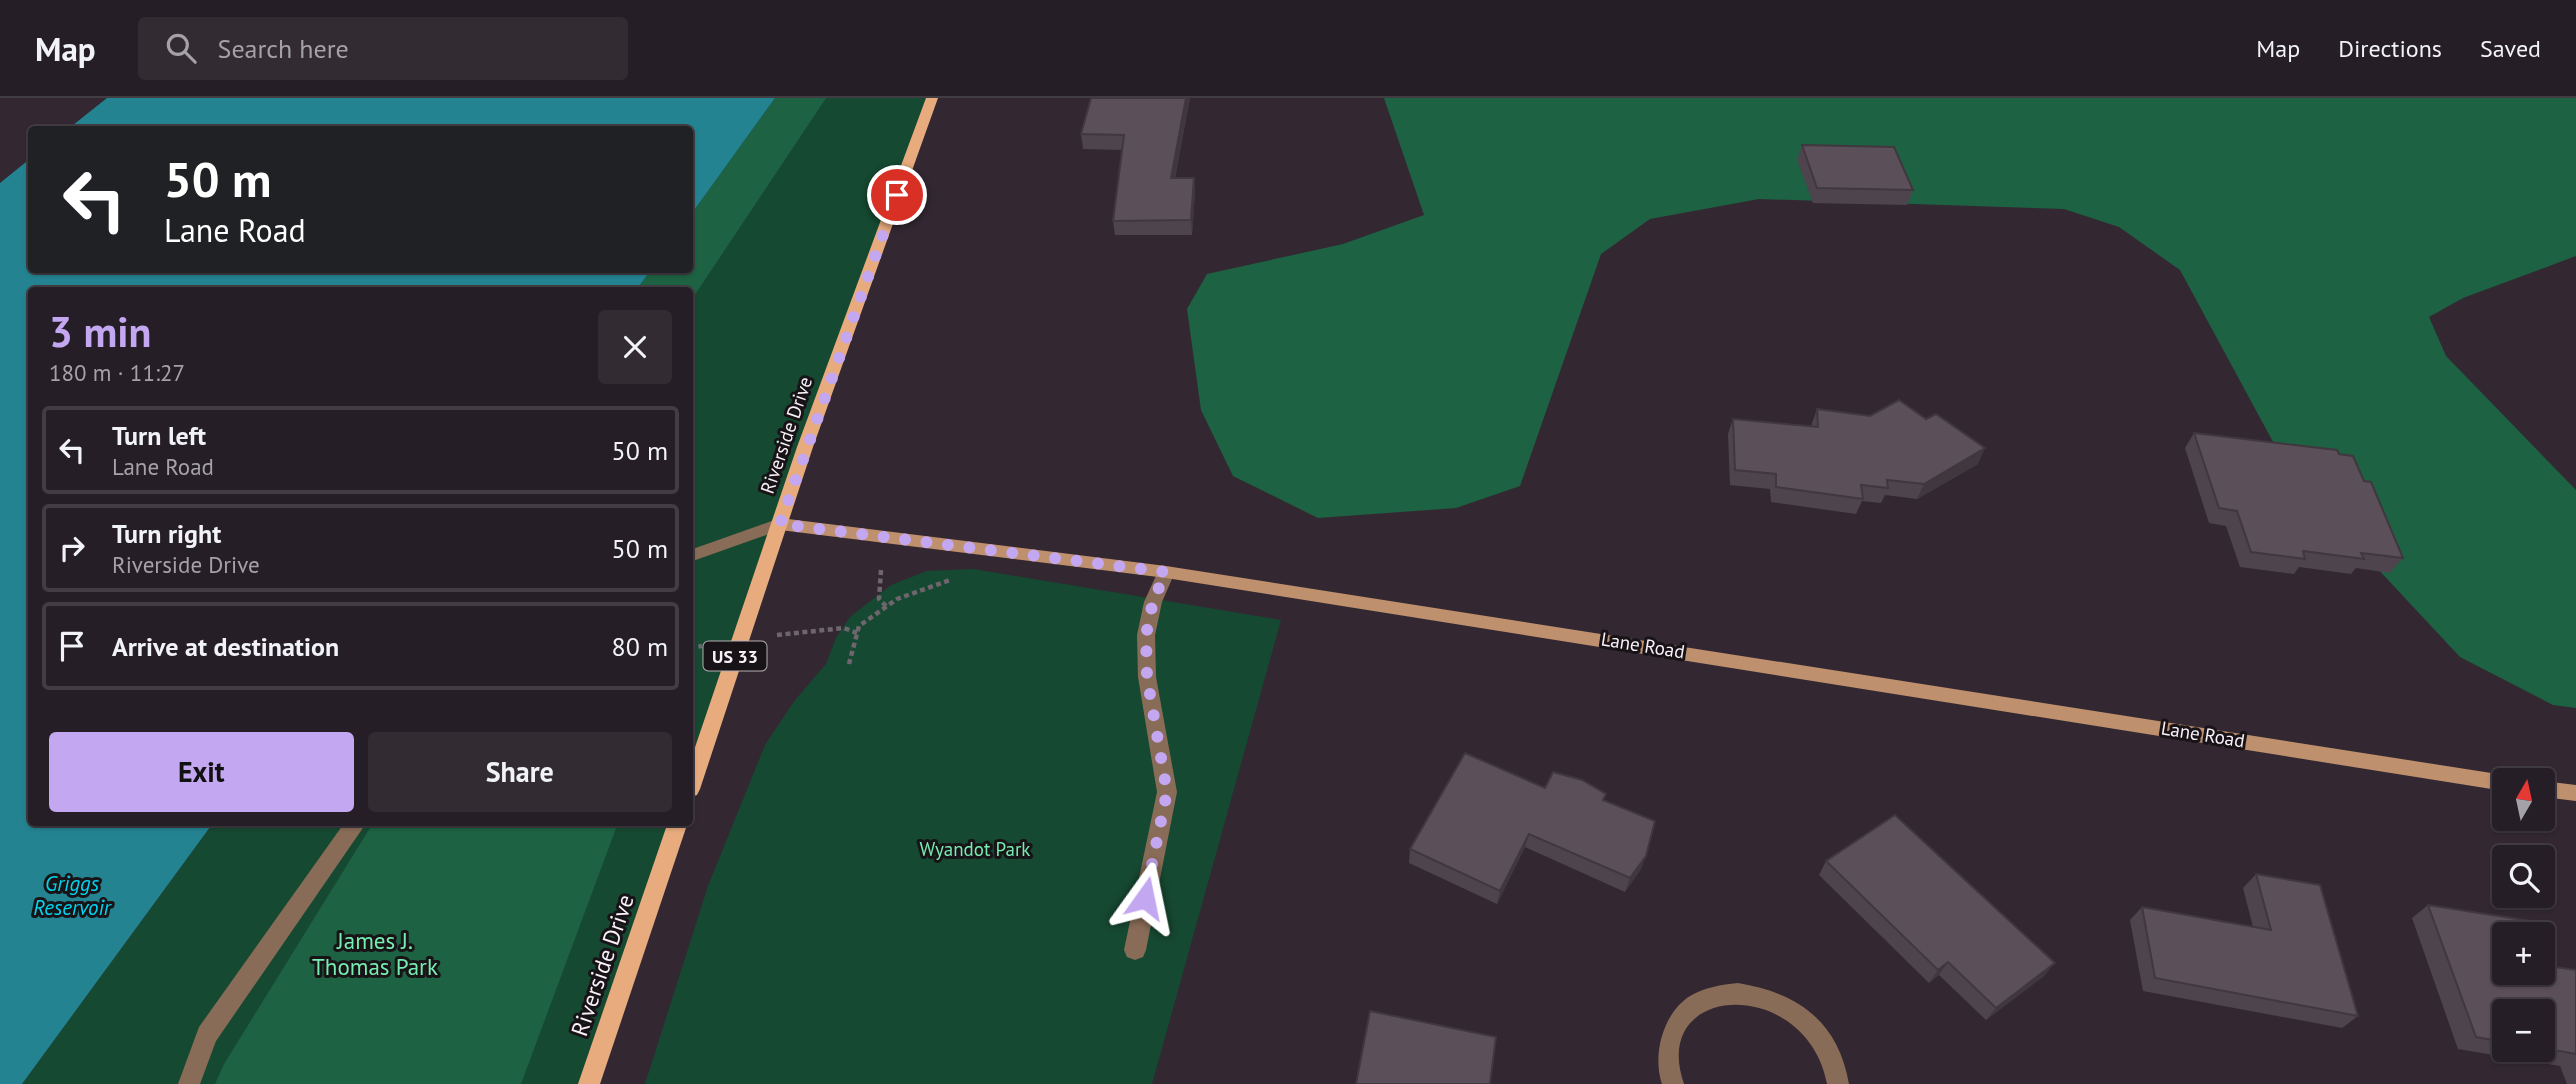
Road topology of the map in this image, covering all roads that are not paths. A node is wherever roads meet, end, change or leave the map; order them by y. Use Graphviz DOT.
graph roads {
  1 [pos="932,98"];
  2 [pos="780,524"];
  3 [pos="693,555"];
  4 [pos="1166,572"];
  5 [pos="693,780"];
  6 [pos="2492,781"];
  7 [pos="2555,790"];
  8 [pos="2576,793"];
  9 [pos="354,826"];
  10 [pos="677,826"];
  11 [pos="1135,950"];
  12 [pos="189,1084"];
  13 [pos="589,1084"];
  14 [pos="1673,1084"];
  15 [pos="1838,1084"];
  1 -- 2 [label="main road, Riverside Drive / US 33"];
  2 -- 3 [label="street"];
  2 -- 4 [label="street, Lane Road"];
  2 -- 5 [label="main road, Riverside Drive / US 33"];
  4 -- 6 [label="street, Lane Road"];
  4 -- 11 [label="street"];
  7 -- 8 [label="street"];
  9 -- 12 [label="street"];
  10 -- 13 [label="main road, Riverside Drive"];
  14 -- 15 [label="street"];
}
